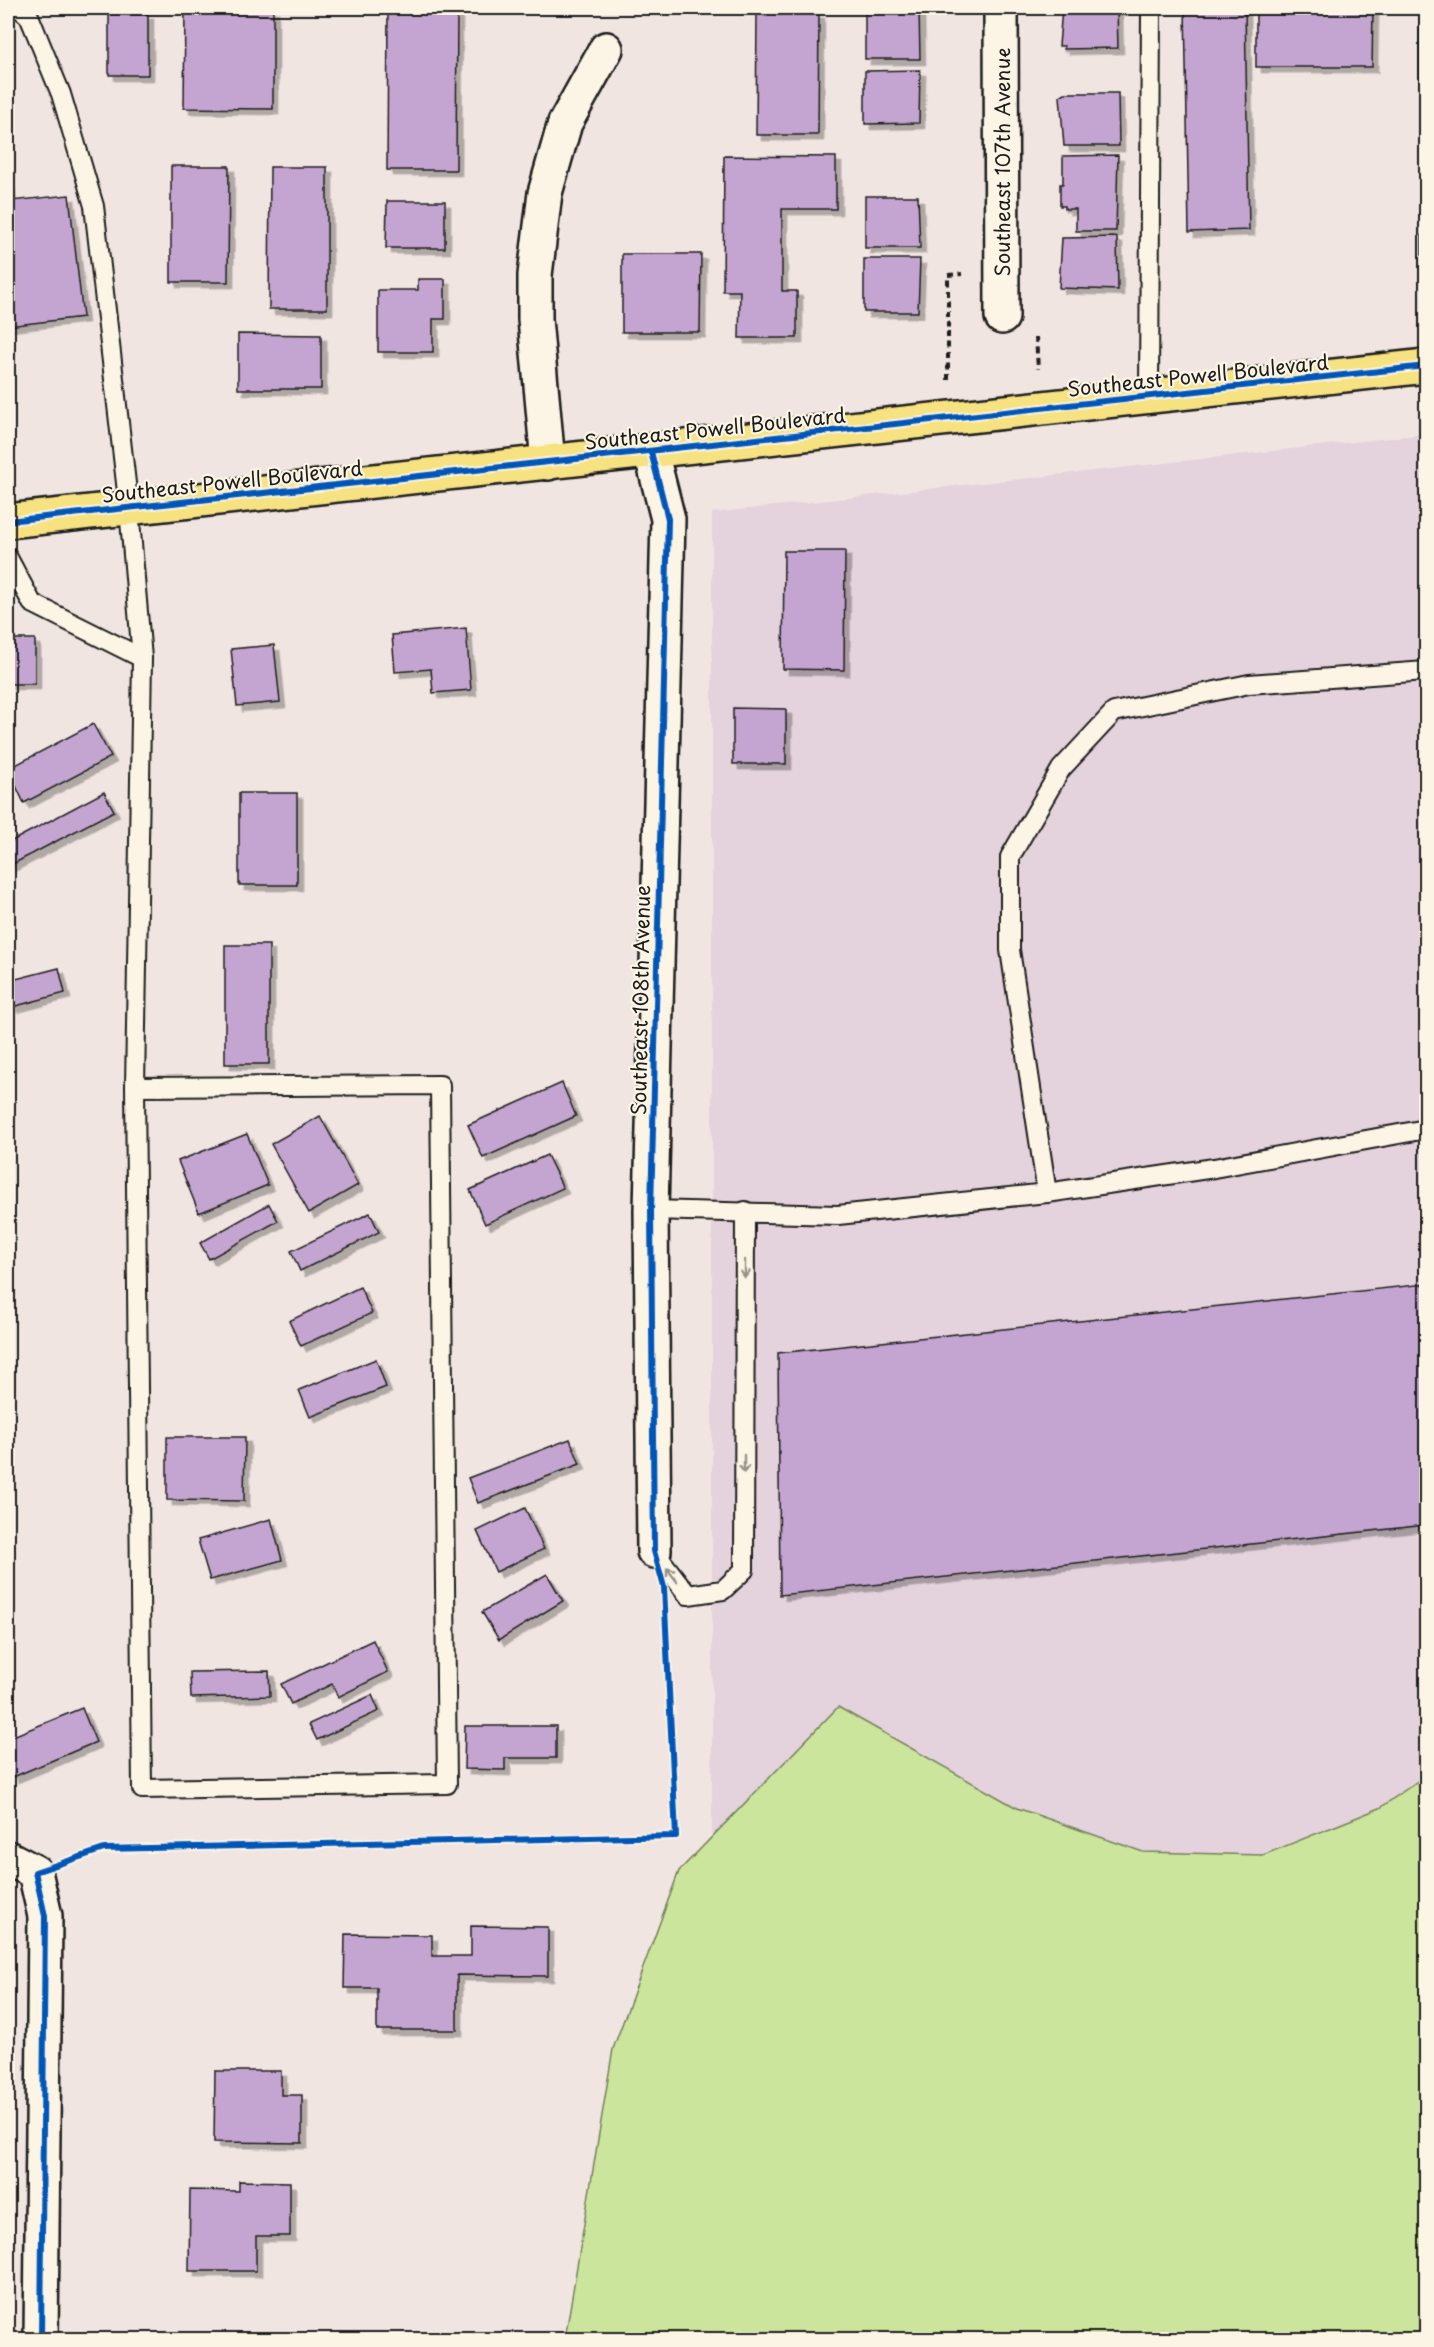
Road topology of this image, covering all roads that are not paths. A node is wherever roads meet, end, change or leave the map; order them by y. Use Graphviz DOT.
graph roads {
  1 [pos="19,8"];
  2 [pos="1001,8"];
  3 [pos="1151,8"];
  4 [pos="606,49"];
  5 [pos="1002,316"];
  6 [pos="1426,366"];
  7 [pos="1149,396"];
  8 [pos="651,452"];
  9 [pos="548,463"];
  10 [pos="129,509"];
  11 [pos="8,521"];
  12 [pos="8,558"];
  13 [pos="142,658"];
  14 [pos="1426,671"];
  15 [pos="135,1087"];
  16 [pos="1426,1129"];
  17 [pos="1047,1193"];
  18 [pos="651,1210"];
  19 [pos="745,1211"];
  20 [pos="654,1551"];
  21 [pos="21,1865"];
  22 [pos="41,2340"];
  1 -- 10 [label="lane"];
  2 -- 5 [label="street, Southeast 107th Avenue"];
  3 -- 7 [label="lane"];
  4 -- 9 [label="street"];
  6 -- 7 [label="main road, Southeast Powell Boulevard"];
  7 -- 8 [label="main road, Southeast Powell Boulevard"];
  8 -- 9 [label="main road, Southeast Powell Boulevard"];
  8 -- 18 [label="street, Southeast 108th Avenue"];
  9 -- 10 [label="main road, Southeast Powell Boulevard"];
  10 -- 11 [label="main road, Southeast Powell Boulevard"];
  10 -- 13 [label="lane"];
  12 -- 13 [label="lane"];
  13 -- 15 [label="lane"];
  14 -- 17 [label="lane"];
  15 -- 15 [label="lane"];
  16 -- 17 [label="lane"];
  17 -- 19 [label="lane"];
  18 -- 19 [label="lane"];
  18 -- 20 [label="street, Southeast 108th Avenue"];
  19 -- 20 [label="lane, one-way"];
  21 -- 22 [label="street"];
}
